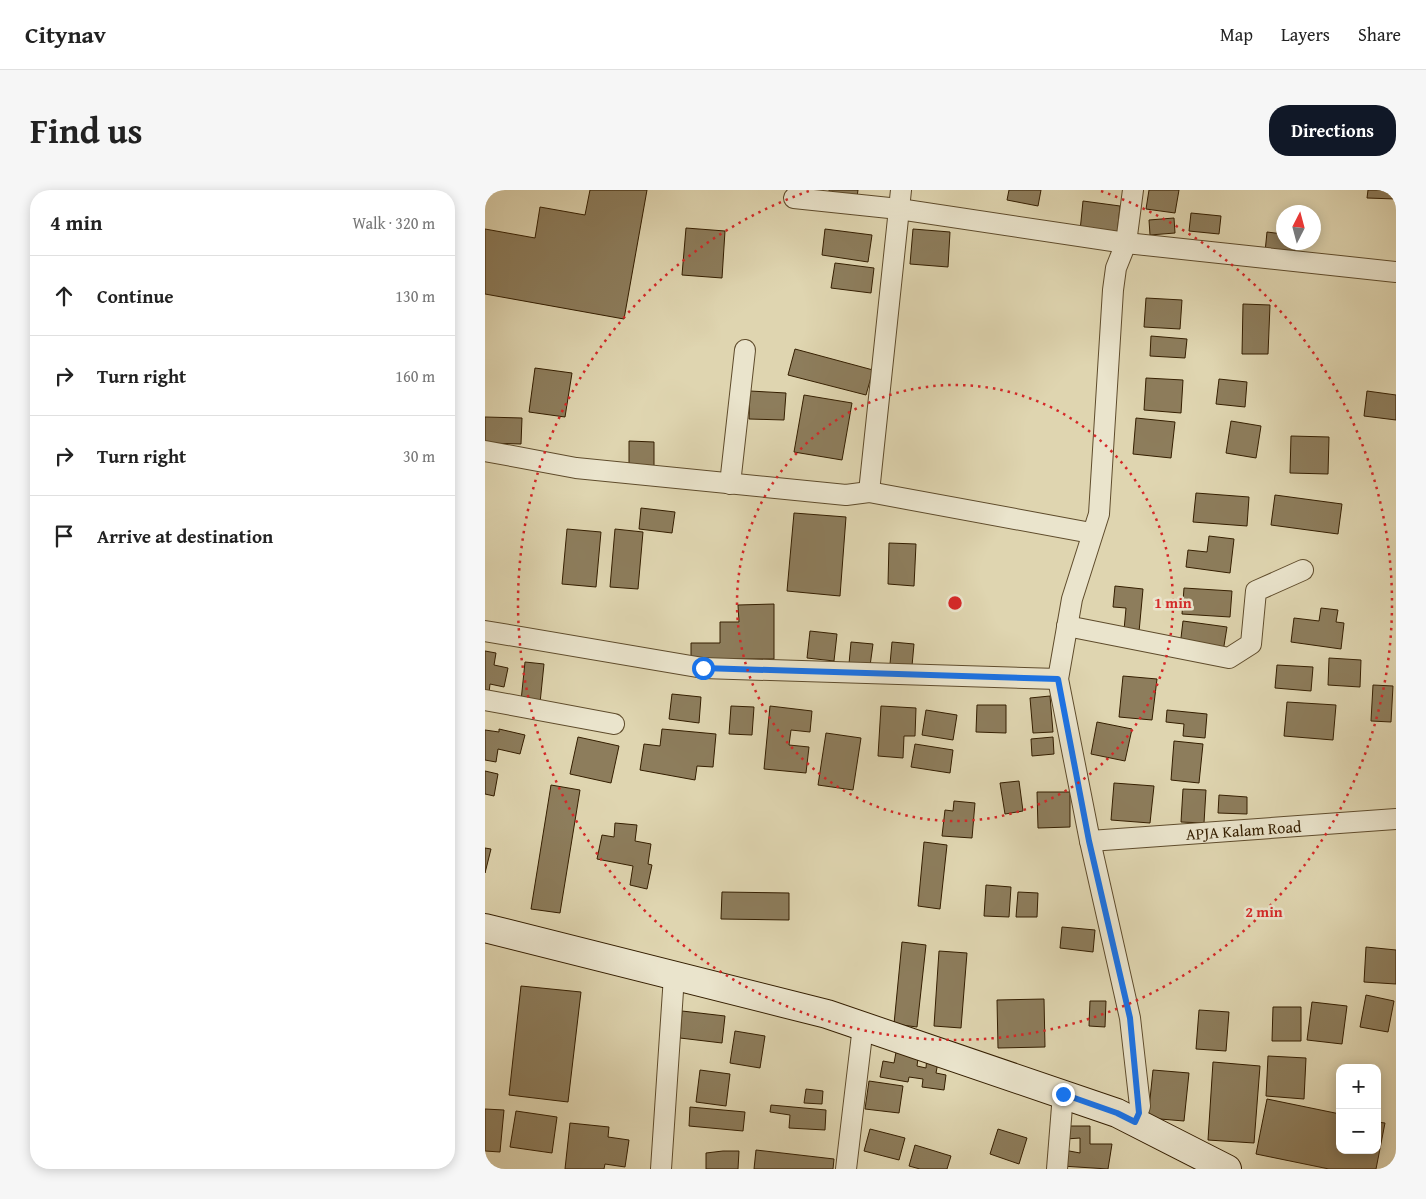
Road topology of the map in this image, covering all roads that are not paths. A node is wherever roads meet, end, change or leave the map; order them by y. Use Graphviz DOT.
graph roads {
  1 [pos="1133,190"];
  2 [pos="794,198"];
  3 [pos="900,199"];
  4 [pos="1126,243"];
  5 [pos="1396,272"];
  6 [pos="745,350"];
  7 [pos="485,451"];
  8 [pos="730,484"];
  9 [pos="869,492"];
  10 [pos="1091,533"];
  11 [pos="1303,570"];
  12 [pos="1067,626"];
  13 [pos="485,631"];
  14 [pos="1058,679"];
  15 [pos="485,700"];
  16 [pos="614,724"];
  17 [pos="1396,819"];
  18 [pos="1089,841"];
  19 [pos="485,928"];
  20 [pos="674,976"];
  21 [pos="863,1026"];
  22 [pos="1063,1094"];
  23 [pos="1135,1122"];
  24 [pos="661,1169"];
  25 [pos="846,1169"];
  26 [pos="1057,1169"];
  27 [pos="1227,1169"];
  1 -- 4 [label="street"];
  2 -- 3 [label="street"];
  3 -- 4 [label="street"];
  3 -- 9 [label="street"];
  4 -- 5 [label="street"];
  4 -- 10 [label="street"];
  6 -- 8 [label="street"];
  7 -- 8 [label="street"];
  8 -- 9 [label="street"];
  9 -- 10 [label="street"];
  10 -- 12 [label="street"];
  11 -- 12 [label="street"];
  12 -- 14 [label="street"];
  13 -- 14 [label="street"];
  14 -- 18 [label="street"];
  15 -- 16 [label="street"];
  17 -- 18 [label="street, APJA Kalam Road"];
  18 -- 23 [label="street"];
  19 -- 20 [label="street"];
  20 -- 21 [label="street"];
  20 -- 24 [label="street"];
  21 -- 22 [label="street"];
  21 -- 25 [label="street"];
  22 -- 23 [label="street"];
  22 -- 26 [label="street"];
  23 -- 27 [label="street"];
}
